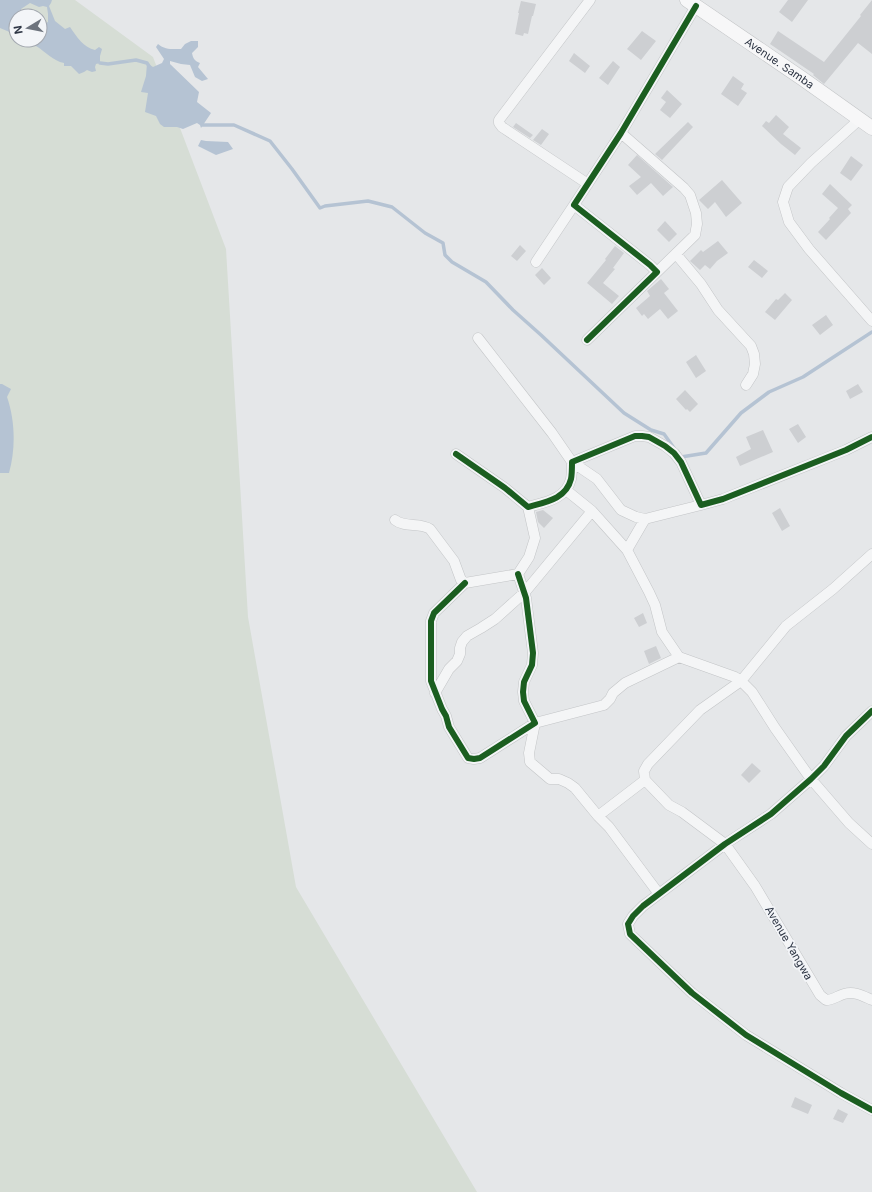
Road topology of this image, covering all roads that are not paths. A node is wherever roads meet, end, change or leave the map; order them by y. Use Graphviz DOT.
graph roads {
  1 [pos="590,0"];
  2 [pos="691,3"];
  3 [pos="860,119"];
  4 [pos="872,128"];
  5 [pos="621,133"];
  6 [pos="588,184"];
  7 [pos="574,205"];
  8 [pos="676,254"];
  9 [pos="536,262"];
  10 [pos="657,272"];
  11 [pos="872,320"];
  12 [pos="478,338"];
  13 [pos="587,340"];
  14 [pos="746,385"];
  15 [pos="872,437"];
  16 [pos="456,454"];
  17 [pos="572,462"];
  18 [pos="566,490"];
  19 [pos="701,505"];
  20 [pos="528,508"];
  21 [pos="592,511"];
  22 [pos="645,519"];
  23 [pos="395,520"];
  24 [pos="627,550"];
  25 [pos="872,554"];
  26 [pos="518,574"];
  27 [pos="465,583"];
  28 [pos="524,592"];
  29 [pos="679,657"];
  30 [pos="741,681"];
  31 [pos="436,693"];
  32 [pos="872,711"];
  33 [pos="535,723"];
  34 [pos="645,780"];
  35 [pos="811,780"];
  36 [pos="598,816"];
  37 [pos="725,844"];
  38 [pos="872,844"];
  39 [pos="659,894"];
  40 [pos="872,1000"];
  41 [pos="872,1110"];
  1 -- 6 [label="street"];
  2 -- 3 [label="street, Avenue. Samba"];
  2 -- 5 [label="street"];
  3 -- 4 [label="street, Avenue. Samba"];
  3 -- 11 [label="street"];
  5 -- 6 [label="street"];
  5 -- 8 [label="street"];
  6 -- 7 [label="street"];
  7 -- 9 [label="street"];
  7 -- 10 [label="street"];
  8 -- 10 [label="street"];
  8 -- 14 [label="street"];
  10 -- 13 [label="street"];
  12 -- 17 [label="street"];
  15 -- 19 [label="street"];
  16 -- 20 [label="street"];
  17 -- 18 [label="street"];
  17 -- 19 [label="street"];
  17 -- 22 [label="street"];
  18 -- 20 [label="street"];
  18 -- 21 [label="street"];
  19 -- 22 [label="street"];
  20 -- 26 [label="street"];
  21 -- 24 [label="street"];
  21 -- 28 [label="street"];
  22 -- 24 [label="street"];
  23 -- 27 [label="street"];
  24 -- 29 [label="street"];
  25 -- 30 [label="street"];
  26 -- 27 [label="street"];
  26 -- 28 [label="street"];
  27 -- 31 [label="street"];
  28 -- 31 [label="street"];
  28 -- 33 [label="street"];
  29 -- 30 [label="street"];
  29 -- 33 [label="street"];
  30 -- 34 [label="street"];
  30 -- 35 [label="street"];
  31 -- 33 [label="street"];
  32 -- 35 [label="street"];
  33 -- 36 [label="street"];
  34 -- 36 [label="street"];
  34 -- 37 [label="street, Avenue Yangwa"];
  35 -- 37 [label="street"];
  35 -- 38 [label="street"];
  36 -- 39 [label="street"];
  37 -- 39 [label="street"];
  37 -- 40 [label="street, Avenue Yangwa"];
  39 -- 41 [label="street"];
}
